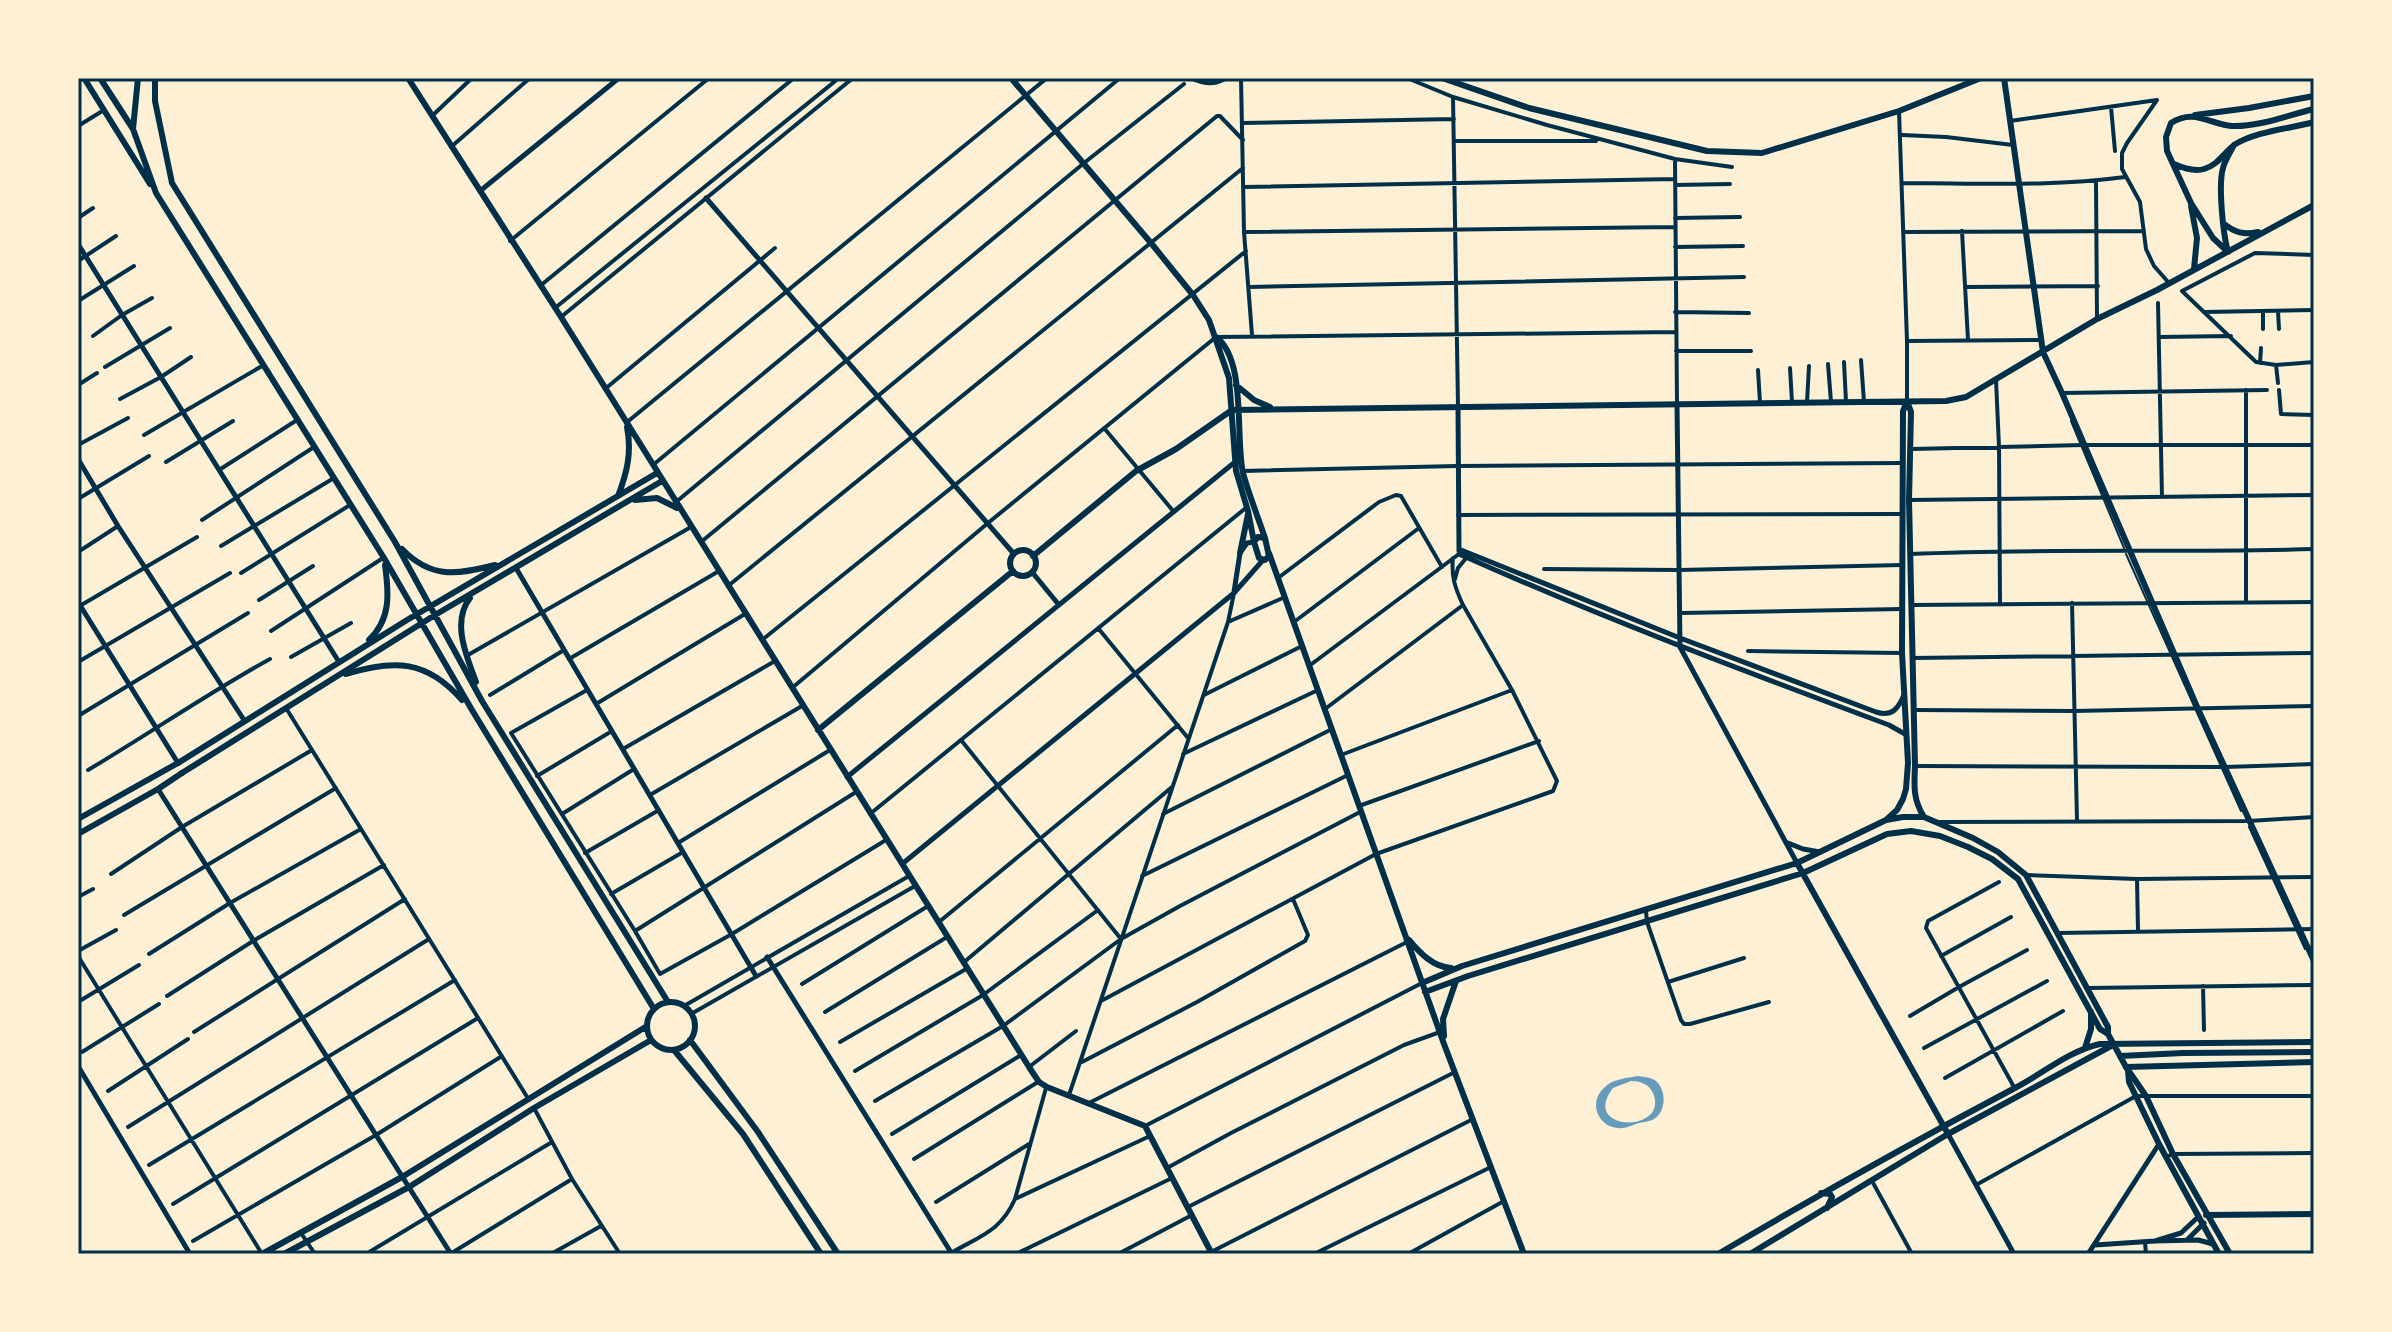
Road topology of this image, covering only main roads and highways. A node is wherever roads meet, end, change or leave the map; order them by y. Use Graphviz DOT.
graph roads {
  1 [pos="84,78"];
  2 [pos="100,78"];
  3 [pos="138,78"];
  4 [pos="155,78"];
  5 [pos="1011,78"];
  6 [pos="1442,78"];
  7 [pos="1981,78"];
  8 [pos="2004,78"];
  9 [pos="411,79"];
  10 [pos="2314,96"];
  11 [pos="2314,109"];
  12 [pos="2190,115"];
  13 [pos="2314,122"];
  14 [pos="133,129"];
  15 [pos="2234,145"];
  16 [pos="2174,164"];
  17 [pos="156,193"];
  18 [pos="2191,203"];
  19 [pos="2314,205"];
  20 [pos="2223,223"];
  21 [pos="2266,231"];
  22 [pos="2228,252"];
  23 [pos="2194,269"];
  24 [pos="1216,337"];
  25 [pos="2044,354"];
  26 [pos="1236,385"];
  27 [pos="1907,401"];
  28 [pos="1273,409"];
  29 [pos="1235,410"];
  30 [pos="626,423"];
  31 [pos="655,469"];
  32 [pos="662,481"];
  33 [pos="618,496"];
  34 [pos="624,504"];
  35 [pos="1250,507"];
  36 [pos="681,510"];
  37 [pos="1265,538"];
  38 [pos="395,542"];
  39 [pos="1254,542"];
  40 [pos="1240,553"];
  41 [pos="1269,553"];
  42 [pos="1033,556"];
  43 [pos="384,558"];
  44 [pos="1263,560"];
  45 [pos="502,564"];
  46 [pos="1013,571"];
  47 [pos="1277,575"];
  48 [pos="485,586"];
  49 [pos="430,607"];
  50 [pos="417,614"];
  51 [pos="435,615"];
  52 [pos="423,623"];
  53 [pos="356,651"];
  54 [pos="335,677"];
  55 [pos="482,701"];
  56 [pos="472,710"];
  57 [pos="818,730"];
  58 [pos="1905,734"];
  59 [pos="1914,734"];
  60 [pos="1924,817"];
  61 [pos="78,819"];
  62 [pos="1886,820"];
  63 [pos="78,834"];
  64 [pos="1797,863"];
  65 [pos="1803,873"];
  66 [pos="1572,932"];
  67 [pos="1407,940"];
  68 [pos="1575,943"];
  69 [pos="2314,964"];
  70 [pos="1455,969"];
  71 [pos="1456,981"];
  72 [pos="1422,983"];
  73 [pos="1425,992"];
  74 [pos="668,1002"];
  75 [pos="654,1009"];
  76 [pos="2091,1012"];
  77 [pos="647,1026"];
  78 [pos="2108,1034"];
  79 [pos="651,1040"];
  80 [pos="690,1040"];
  81 [pos="2314,1042"];
  82 [pos="1444,1044"];
  83 [pos="2114,1045"];
  84 [pos="2085,1048"];
  85 [pos="674,1050"];
  86 [pos="2314,1052"];
  87 [pos="2120,1056"];
  88 [pos="2314,1062"];
  89 [pos="2127,1068"];
  90 [pos="1943,1125"];
  91 [pos="1948,1134"];
  92 [pos="2170,1155"];
  93 [pos="1848,1179"];
  94 [pos="1821,1193"];
  95 [pos="1852,1194"];
  96 [pos="1825,1210"];
  97 [pos="2314,1214"];
  98 [pos="2205,1219"];
  99 [pos="1761,1251"];
  100 [pos="1212,1253"];
  101 [pos="1521,1253"];
  102 [pos="262,1254"];
  103 [pos="284,1254"];
  104 [pos="821,1254"];
  105 [pos="838,1254"];
  106 [pos="1718,1254"];
  107 [pos="1750,1254"];
  108 [pos="2219,1254"];
  109 [pos="2230,1254"];
  1 -- 17 [label="main road"];
  2 -- 14 [label="main road"];
  3 -- 14 [label="main road"];
  4 -- 38 [label="main road"];
  5 -- 24 [label="main road"];
  6 -- 7 [label="main road"];
  8 -- 25 [label="main road"];
  9 -- 30 [label="main road"];
  10 -- 12 [label="main road"];
  11 -- 12 [label="main road"];
  12 -- 16 [label="main road"];
  13 -- 15 [label="main road"];
  14 -- 17 [label="main road"];
  15 -- 16 [label="main road"];
  15 -- 20 [label="main road"];
  16 -- 18 [label="main road"];
  17 -- 43 [label="main road"];
  18 -- 22 [label="main road"];
  18 -- 23 [label="main road"];
  19 -- 21 [label="main road"];
  20 -- 21 [label="main road"];
  20 -- 22 [label="main road"];
  21 -- 22 [label="main road"];
  22 -- 23 [label="main road"];
  23 -- 25 [label="main road"];
  24 -- 26 [label="main road"];
  24 -- 29 [label="main road"];
  25 -- 27 [label="main road"];
  25 -- 69 [label="main road"];
  26 -- 28 [label="main road"];
  26 -- 29 [label="main road"];
  27 -- 28 [label="main road"];
  27 -- 58 [label="main road"];
  27 -- 59 [label="main road"];
  28 -- 29 [label="main road"];
  29 -- 35 [label="main road"];
  29 -- 35 [label="main road"];
  29 -- 42 [label="main road"];
  30 -- 31 [label="main road"];
  30 -- 33 [label="main road"];
  31 -- 32 [label="main road"];
  31 -- 33 [label="main road"];
  32 -- 34 [label="main road"];
  32 -- 36 [label="main road"];
  33 -- 45 [label="main road"];
  34 -- 36 [label="main road"];
  34 -- 48 [label="main road"];
  35 -- 37 [label="main road"];
  35 -- 39 [label="main road"];
  35 -- 40 [label="main road"];
  36 -- 57 [label="main road"];
  37 -- 39 [label="main road"];
  37 -- 41 [label="main road"];
  38 -- 45 [label="main road"];
  38 -- 49 [label="main road"];
  39 -- 44 [label="main road"];
  41 -- 44 [label="main road"];
  41 -- 47 [label="main road"];
  42 -- 46 [label="main road"];
  42 -- 46 [label="main road"];
  43 -- 50 [label="main road"];
  43 -- 53 [label="main road"];
  44 -- 47 [label="main road"];
  45 -- 49 [label="main road"];
  46 -- 57 [label="main road"];
  47 -- 67 [label="main road"];
  48 -- 51 [label="main road"];
  48 -- 55 [label="main road"];
  49 -- 50 [label="main road"];
  49 -- 51 [label="main road"];
  50 -- 52 [label="main road"];
  50 -- 53 [label="main road"];
  51 -- 52 [label="main road"];
  51 -- 55 [label="main road"];
  52 -- 54 [label="main road"];
  52 -- 56 [label="main road"];
  53 -- 61 [label="main road"];
  54 -- 56 [label="main road"];
  54 -- 63 [label="main road"];
  55 -- 74 [label="main road"];
  56 -- 75 [label="main road"];
  57 -- 100 [label="main road"];
  58 -- 59 [label="main road"];
  58 -- 62 [label="main road"];
  59 -- 60 [label="main road"];
  60 -- 62 [label="main road"];
  60 -- 78 [label="main road"];
  62 -- 64 [label="main road"];
  64 -- 65 [label="main road"];
  64 -- 66 [label="main road"];
  65 -- 68 [label="main road"];
  65 -- 76 [label="main road"];
  65 -- 90 [label="main road"];
  66 -- 68 [label="main road"];
  66 -- 70 [label="main road"];
  67 -- 70 [label="main road"];
  67 -- 72 [label="main road"];
  68 -- 71 [label="main road"];
  70 -- 72 [label="main road"];
  71 -- 73 [label="main road"];
  71 -- 82 [label="main road"];
  72 -- 73 [label="main road"];
  73 -- 82 [label="main road"];
  74 -- 75 [label="main road"];
  74 -- 80 [label="main road"];
  75 -- 77 [label="main road"];
  76 -- 78 [label="main road"];
  76 -- 84 [label="main road"];
  77 -- 79 [label="main road"];
  77 -- 102 [label="main road"];
  78 -- 83 [label="main road"];
  79 -- 85 [label="main road"];
  79 -- 103 [label="main road"];
  80 -- 85 [label="main road"];
  80 -- 105 [label="main road"];
  81 -- 83 [label="main road"];
  82 -- 101 [label="main road"];
  83 -- 84 [label="main road"];
  83 -- 87 [label="main road"];
  83 -- 91 [label="main road"];
  84 -- 90 [label="main road"];
  85 -- 104 [label="main road"];
  86 -- 87 [label="main road"];
  87 -- 89 [label="main road"];
  88 -- 89 [label="main road"];
  89 -- 92 [label="main road"];
  89 -- 92 [label="main road"];
  90 -- 91 [label="main road"];
  90 -- 93 [label="main road"];
  91 -- 95 [label="main road"];
  92 -- 98 [label="main road"];
  93 -- 94 [label="main road"];
  93 -- 95 [label="main road"];
  94 -- 96 [label="main road"];
  94 -- 106 [label="main road"];
  95 -- 96 [label="main road"];
  96 -- 99 [label="main road"];
  97 -- 98 [label="main road"];
  98 -- 108 [label="main road"];
  98 -- 109 [label="main road"];
  99 -- 107 [label="main road"];
}
